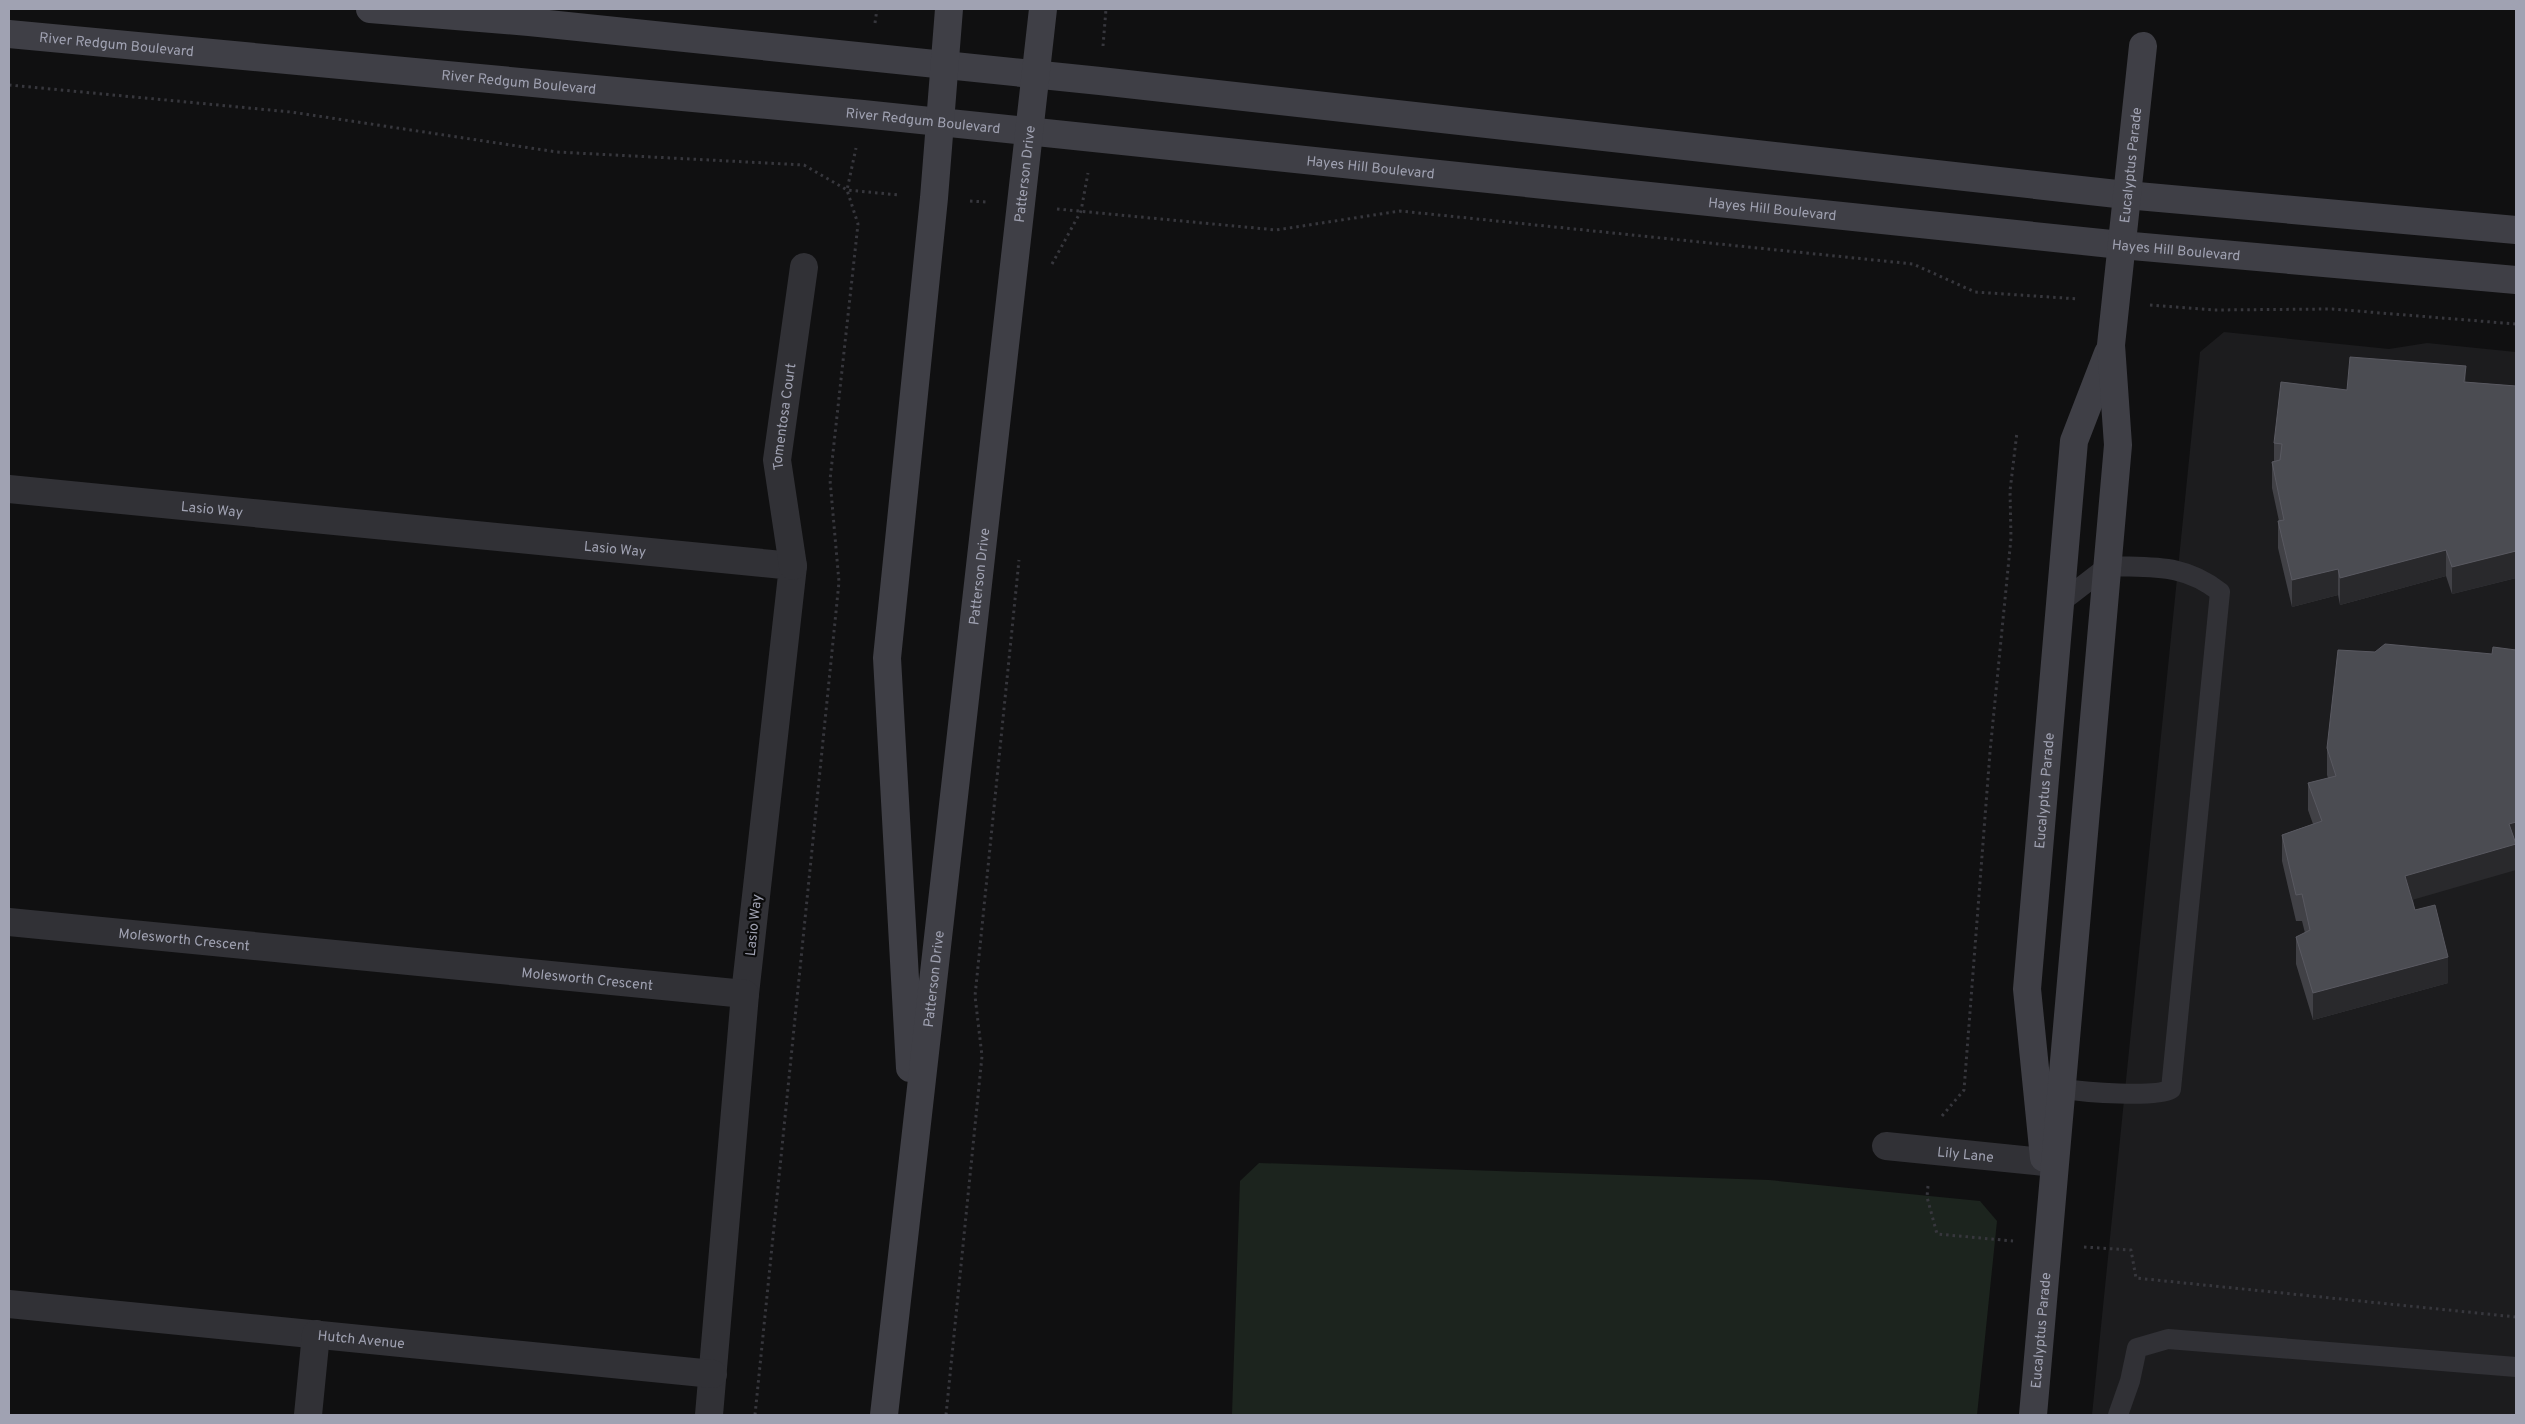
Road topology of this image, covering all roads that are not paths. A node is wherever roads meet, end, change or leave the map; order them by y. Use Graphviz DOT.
graph roads {
  1 [pos="370,9"];
  2 [pos="949,9"];
  3 [pos="1043,9"];
  4 [pos="9,34"];
  5 [pos="2143,46"];
  6 [pos="944,65"];
  7 [pos="1036,75"];
  8 [pos="940,123"];
  9 [pos="1029,131"];
  10 [pos="2126,195"];
  11 [pos="2516,230"];
  12 [pos="2121,245"];
  13 [pos="804,267"];
  14 [pos="2516,280"];
  15 [pos="2111,345"];
  16 [pos="9,489"];
  17 [pos="793,566"];
  18 [pos="2108,566"];
  19 [pos="2060,603"];
  20 [pos="9,922"];
  21 [pos="745,994"];
  22 [pos="2036,1076"];
  23 [pos="2062,1089"];
  24 [pos="914,1144"];
  25 [pos="1886,1146"];
  26 [pos="2044,1162"];
  27 [pos="2048,1244"];
  28 [pos="9,1304"];
  29 [pos="316,1334"];
  30 [pos="2516,1367"];
  31 [pos="713,1374"];
  32 [pos="308,1415"];
  33 [pos="709,1415"];
  34 [pos="884,1415"];
  35 [pos="2033,1415"];
  36 [pos="2118,1415"];
  1 -- 6 [label="street"];
  2 -- 6 [label="street, Patterson Drive"];
  3 -- 7 [label="street, Patterson Drive"];
  4 -- 8 [label="street, River Redgum Boulevard"];
  5 -- 10 [label="street, Eucalyptus Parade"];
  6 -- 7 [label="street"];
  6 -- 8 [label="street, Patterson Drive"];
  7 -- 9 [label="street, Patterson Drive"];
  7 -- 10 [label="street"];
  8 -- 9 [label="street, River Redgum Boulevard"];
  8 -- 24 [label="street, Patterson Drive"];
  9 -- 12 [label="street, Hayes Hill Boulevard"];
  9 -- 24 [label="street, Patterson Drive"];
  10 -- 11 [label="street"];
  10 -- 12 [label="street, Eucalyptus Parade"];
  12 -- 14 [label="street, Hayes Hill Boulevard"];
  12 -- 15 [label="street, Eucalyptus Parade"];
  13 -- 17 [label="street, Tomentosa Court"];
  15 -- 18 [label="street, Eucalyptus Parade"];
  15 -- 19 [label="street, Eucalyptus Parade"];
  16 -- 17 [label="street, Lasio Way"];
  17 -- 21 [label="street, Lasio Way"];
  18 -- 19 [label="lane"];
  18 -- 23 [label="street, Eucalyptus Parade"];
  18 -- 23 [label="lane"];
  19 -- 22 [label="street, Eucalyptus Parade"];
  20 -- 21 [label="street, Molesworth Crescent"];
  21 -- 31 [label="street"];
  22 -- 23 [label="lane"];
  22 -- 26 [label="street, Eucalyptus Parade"];
  23 -- 27 [label="street, Eucalyptus Parade"];
  24 -- 34 [label="street, Patterson Drive"];
  25 -- 26 [label="street, Lily Lane"];
  26 -- 27 [label="street, Eucalyptus Parade"];
  27 -- 35 [label="street, Eucalyptus Parade"];
  28 -- 29 [label="street, Hutch Avenue"];
  29 -- 31 [label="street, Hutch Avenue"];
  29 -- 32 [label="street"];
  30 -- 36 [label="lane"];
  31 -- 33 [label="street"];
}
